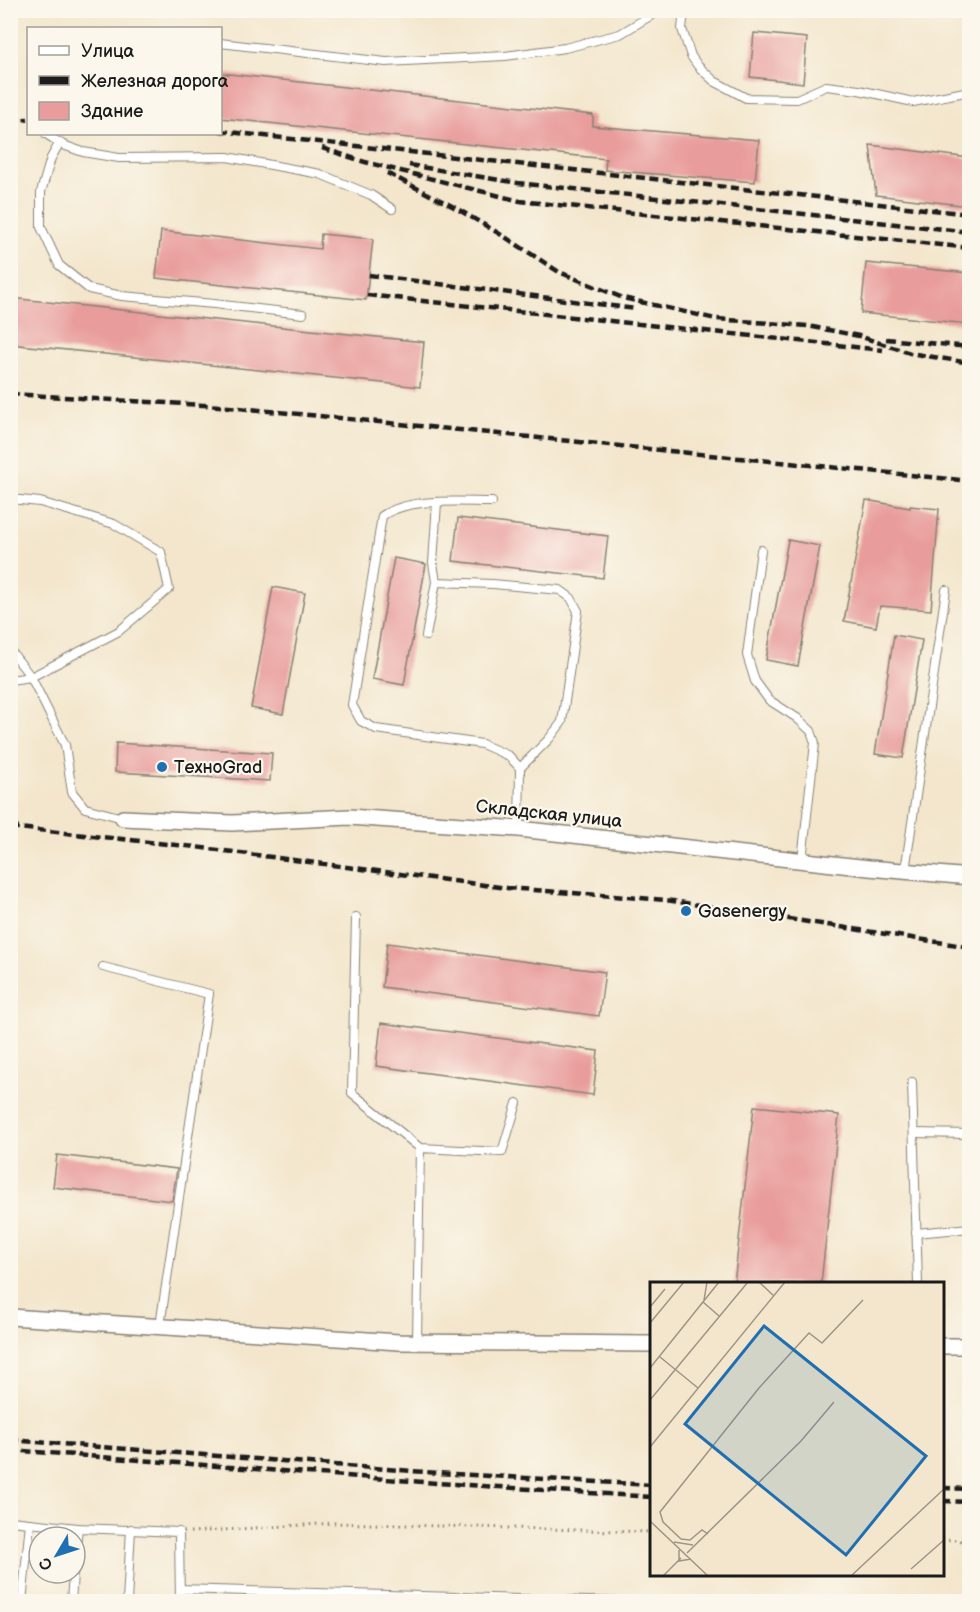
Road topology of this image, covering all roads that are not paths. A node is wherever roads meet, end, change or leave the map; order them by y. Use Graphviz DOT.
graph roads {
  1 [pos="660,10"];
  2 [pos="684,10"];
  3 [pos="222,43"];
  4 [pos="969,92"];
  5 [pos="48,135"];
  6 [pos="60,142"];
  7 [pos="392,209"];
  8 [pos="303,314"];
  9 [pos="10,499"];
  10 [pos="437,502"];
  11 [pos="492,502"];
  12 [pos="761,550"];
  13 [pos="436,582"];
  14 [pos="946,590"];
  15 [pos="426,636"];
  16 [pos="10,650"];
  17 [pos="31,678"];
  18 [pos="10,680"];
  19 [pos="520,768"];
  20 [pos="123,818"];
  21 [pos="519,829"];
  22 [pos="802,861"];
  23 [pos="905,872"];
  24 [pos="969,877"];
  25 [pos="356,917"];
  26 [pos="103,967"];
  27 [pos="912,1082"];
  28 [pos="518,1103"];
  29 [pos="914,1133"];
  30 [pos="969,1134"];
  31 [pos="420,1148"];
  32 [pos="969,1228"];
  33 [pos="916,1233"];
  34 [pos="918,1282"];
  35 [pos="10,1317"];
  36 [pos="160,1326"];
  37 [pos="417,1342"];
  38 [pos="650,1344"];
  39 [pos="944,1346"];
  40 [pos="969,1346"];
  41 [pos="10,1521"];
  42 [pos="30,1523"];
  43 [pos="49,1525"];
  44 [pos="87,1528"];
  45 [pos="131,1529"];
  46 [pos="73,1585"];
  47 [pos="180,1589"];
  48 [pos="22,1602"];
  49 [pos="71,1602"];
  50 [pos="127,1602"];
  51 [pos="180,1602"];
  52 [pos="624,1602"];
  1 -- 3 [label="lane"];
  2 -- 4 [label="lane"];
  5 -- 6 [label="lane"];
  6 -- 7 [label="lane"];
  6 -- 8 [label="lane"];
  9 -- 17 [label="lane"];
  10 -- 11 [label="lane"];
  10 -- 13 [label="lane"];
  10 -- 19 [label="lane"];
  12 -- 22 [label="lane"];
  13 -- 15 [label="lane"];
  13 -- 19 [label="lane"];
  14 -- 23 [label="lane"];
  16 -- 17 [label="lane"];
  17 -- 18 [label="lane"];
  17 -- 20 [label="lane"];
  19 -- 21 [label="lane"];
  20 -- 21 [label="street, Складская улица"];
  21 -- 22 [label="street, Складская улица"];
  22 -- 23 [label="street, Складская улица"];
  23 -- 24 [label="street, Складская улица"];
  25 -- 31 [label="lane"];
  26 -- 36 [label="lane"];
  27 -- 29 [label="lane"];
  28 -- 31 [label="lane"];
  29 -- 30 [label="lane"];
  29 -- 33 [label="lane"];
  31 -- 37 [label="lane"];
  32 -- 33 [label="lane"];
  33 -- 34 [label="lane"];
  35 -- 36 [label="street"];
  36 -- 37 [label="street"];
  37 -- 38 [label="street"];
  39 -- 40 [label="street"];
  41 -- 42 [label="lane"];
  42 -- 43 [label="lane"];
  42 -- 48 [label="lane"];
  44 -- 45 [label="lane"];
  45 -- 47 [label="lane"];
  45 -- 50 [label="lane"];
  46 -- 49 [label="lane"];
  47 -- 51 [label="lane"];
  47 -- 52 [label="lane"];
}
